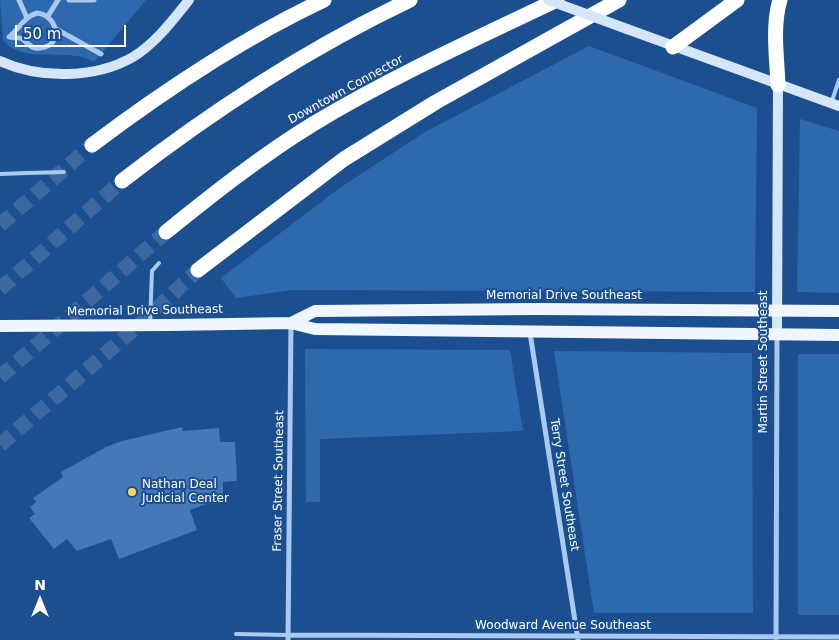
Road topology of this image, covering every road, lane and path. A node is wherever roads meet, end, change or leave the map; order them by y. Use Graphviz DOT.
graph roads {
  1 [pos="19,0"];
  2 [pos="58,0"];
  3 [pos="69,0"];
  4 [pos="94,0"];
  5 [pos="189,0"];
  6 [pos="324,0"];
  7 [pos="410,0"];
  8 [pos="548,0"];
  9 [pos="558,0"];
  10 [pos="619,0"];
  11 [pos="737,0"];
  12 [pos="780,0"];
  13 [pos="48,16"];
  14 [pos="27,18"];
  15 [pos="56,29"];
  16 [pos="674,46"];
  17 [pos="101,54"];
  18 [pos="0,61"];
  19 [pos="839,80"];
  20 [pos="778,85"];
  21 [pos="835,104"];
  22 [pos="92,145"];
  23 [pos="64,172"];
  24 [pos="0,174"];
  25 [pos="122,181"];
  26 [pos="166,232"];
  27 [pos="159,263"];
  28 [pos="198,270"];
  29 [pos="777,311"];
  30 [pos="839,312"];
  31 [pos="291,323"];
  32 [pos="150,325"];
  33 [pos="0,326"];
  34 [pos="530,333"];
  35 [pos="777,334"];
  36 [pos="839,335"];
  37 [pos="236,634"];
  38 [pos="288,637"];
  39 [pos="839,637"];
  40 [pos="578,638"];
  41 [pos="776,638"];
  1 -- 14 [label="street"];
  2 -- 13 [label="street"];
  3 -- 4 [label="street"];
  5 -- 18 [label="street"];
  6 -- 22 [label="highway"];
  7 -- 25 [label="highway"];
  8 -- 16 [label="street, bridge"];
  9 -- 26 [label="highway, Downtown Connector"];
  10 -- 28 [label="highway"];
  11 -- 16 [label="highway"];
  12 -- 20 [label="highway"];
  13 -- 14 [label="street"];
  13 -- 15 [label="street"];
  14 -- 15 [label="street"];
  15 -- 17 [label="street"];
  16 -- 20 [label="street"];
  19 -- 21 [label="lane"];
  20 -- 21 [label="street"];
  20 -- 29 [label="street, Martin Street Southeast"];
  23 -- 24 [label="lane, bridge"];
  27 -- 32 [label="lane, bridge"];
  29 -- 30 [label="main road, Memorial Drive Southeast"];
  29 -- 31 [label="main road, Memorial Drive Southeast"];
  29 -- 35 [label="street, Martin Street Southeast"];
  31 -- 32 [label="main road, Memorial Drive Southeast, bridge"];
  31 -- 34 [label="main road, Memorial Drive Southeast"];
  31 -- 38 [label="street, Fraser Street Southeast"];
  32 -- 33 [label="main road, Memorial Drive Southeast, bridge"];
  34 -- 35 [label="main road, Memorial Drive Southeast"];
  34 -- 40 [label="street, Terry Street Southeast"];
  35 -- 36 [label="main road, Memorial Drive Southeast"];
  35 -- 41 [label="street, Martin Street Southeast"];
  37 -- 38 [label="lane"];
  38 -- 40 [label="street, Woodward Avenue Southeast"];
  39 -- 41 [label="street, Woodward Avenue Southeast"];
  40 -- 41 [label="street, Woodward Avenue Southeast"];
}
